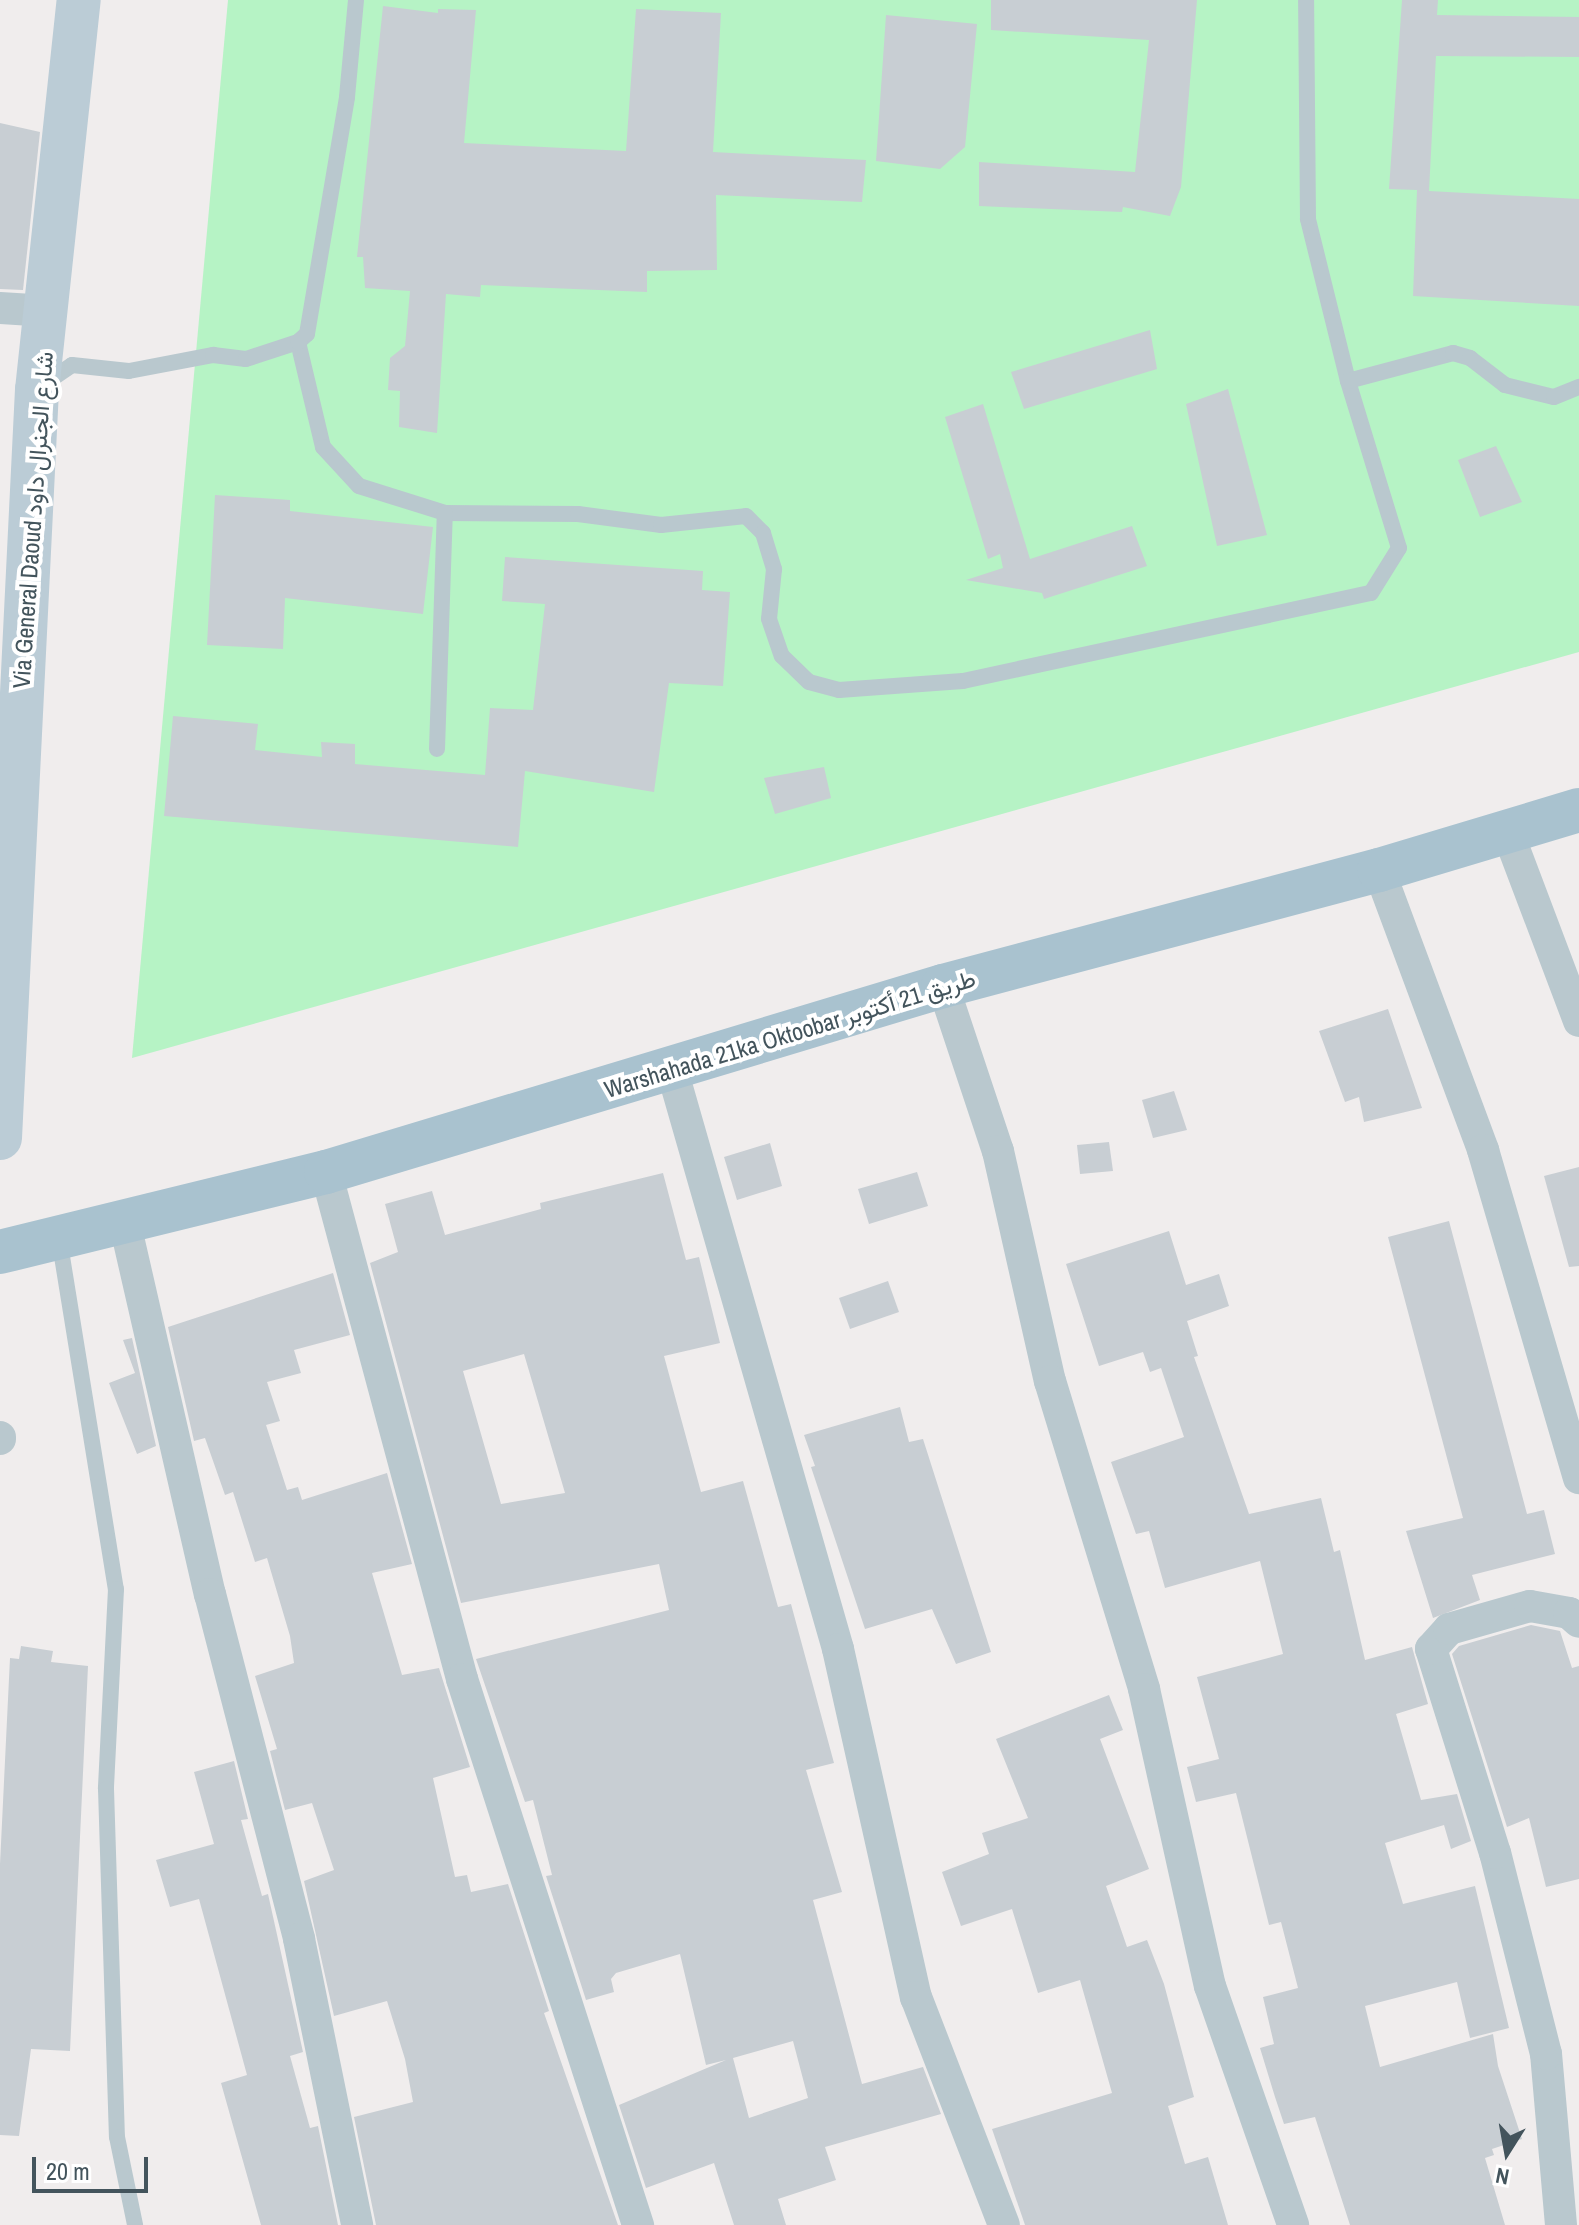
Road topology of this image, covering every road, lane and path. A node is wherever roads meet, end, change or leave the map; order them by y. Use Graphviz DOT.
graph roads {
  1 [pos="79,0"];
  2 [pos="356,0"];
  3 [pos="1306,0"];
  4 [pos="0,308"];
  5 [pos="48,311"];
  6 [pos="298,342"];
  7 [pos="1348,381"];
  8 [pos="1579,387"];
  9 [pos="37,390"];
  10 [pos="445,513"];
  11 [pos="437,749"];
  12 [pos="1579,810"];
  13 [pos="7,828"];
  14 [pos="1508,833"];
  15 [pos="1379,870"];
  16 [pos="943,986"];
  17 [pos="1579,1021"];
  18 [pos="672,1070"];
  19 [pos="0,1138"];
  20 [pos="326,1172"];
  21 [pos="125,1224"];
  22 [pos="59,1236"];
  23 [pos="0,1252"];
  24 [pos="1579,1478"];
  25 [pos="1579,1622"];
  26 [pos="135,2225"];
  27 [pos="357,2225"];
  28 [pos="638,2225"];
  29 [pos="1004,2225"];
  30 [pos="1293,2225"];
  31 [pos="1561,2225"];
  1 -- 5 [label="main road, Via General Daoud شارع الجنرال داود"];
  2 -- 6 [label="lane"];
  3 -- 7 [label="lane"];
  4 -- 5 [label="street"];
  5 -- 9 [label="main road, Via General Daoud شارع الجنرال داود"];
  6 -- 9 [label="lane"];
  6 -- 10 [label="lane"];
  7 -- 8 [label="lane"];
  7 -- 10 [label="lane"];
  9 -- 13 [label="main road, Via General Daoud شارع الجنرال داود"];
  10 -- 11 [label="lane"];
  12 -- 14 [label="main road, Warshahada 21ka Oktoobar طريق 21 أكتوبر"];
  13 -- 19 [label="main road, Via General Daoud شارع الجنرال داود"];
  14 -- 15 [label="main road, Warshahada 21ka Oktoobar طريق 21 أكتوبر"];
  14 -- 17 [label="street"];
  15 -- 16 [label="main road, Warshahada 21ka Oktoobar طريق 21 أكتوبر"];
  15 -- 24 [label="street"];
  16 -- 18 [label="main road, Warshahada 21ka Oktoobar طريق 21 أكتوبر"];
  16 -- 30 [label="street"];
  18 -- 20 [label="main road, Warshahada 21ka Oktoobar طريق 21 أكتوبر"];
  18 -- 29 [label="street"];
  20 -- 21 [label="main road, Warshahada 21ka Oktoobar طريق 21 أكتوبر"];
  20 -- 28 [label="street"];
  21 -- 22 [label="main road, Warshahada 21ka Oktoobar طريق 21 أكتوبر"];
  21 -- 27 [label="street"];
  22 -- 23 [label="main road, Warshahada 21ka Oktoobar طريق 21 أكتوبر"];
  22 -- 26 [label="lane"];
  25 -- 31 [label="street"];
}
